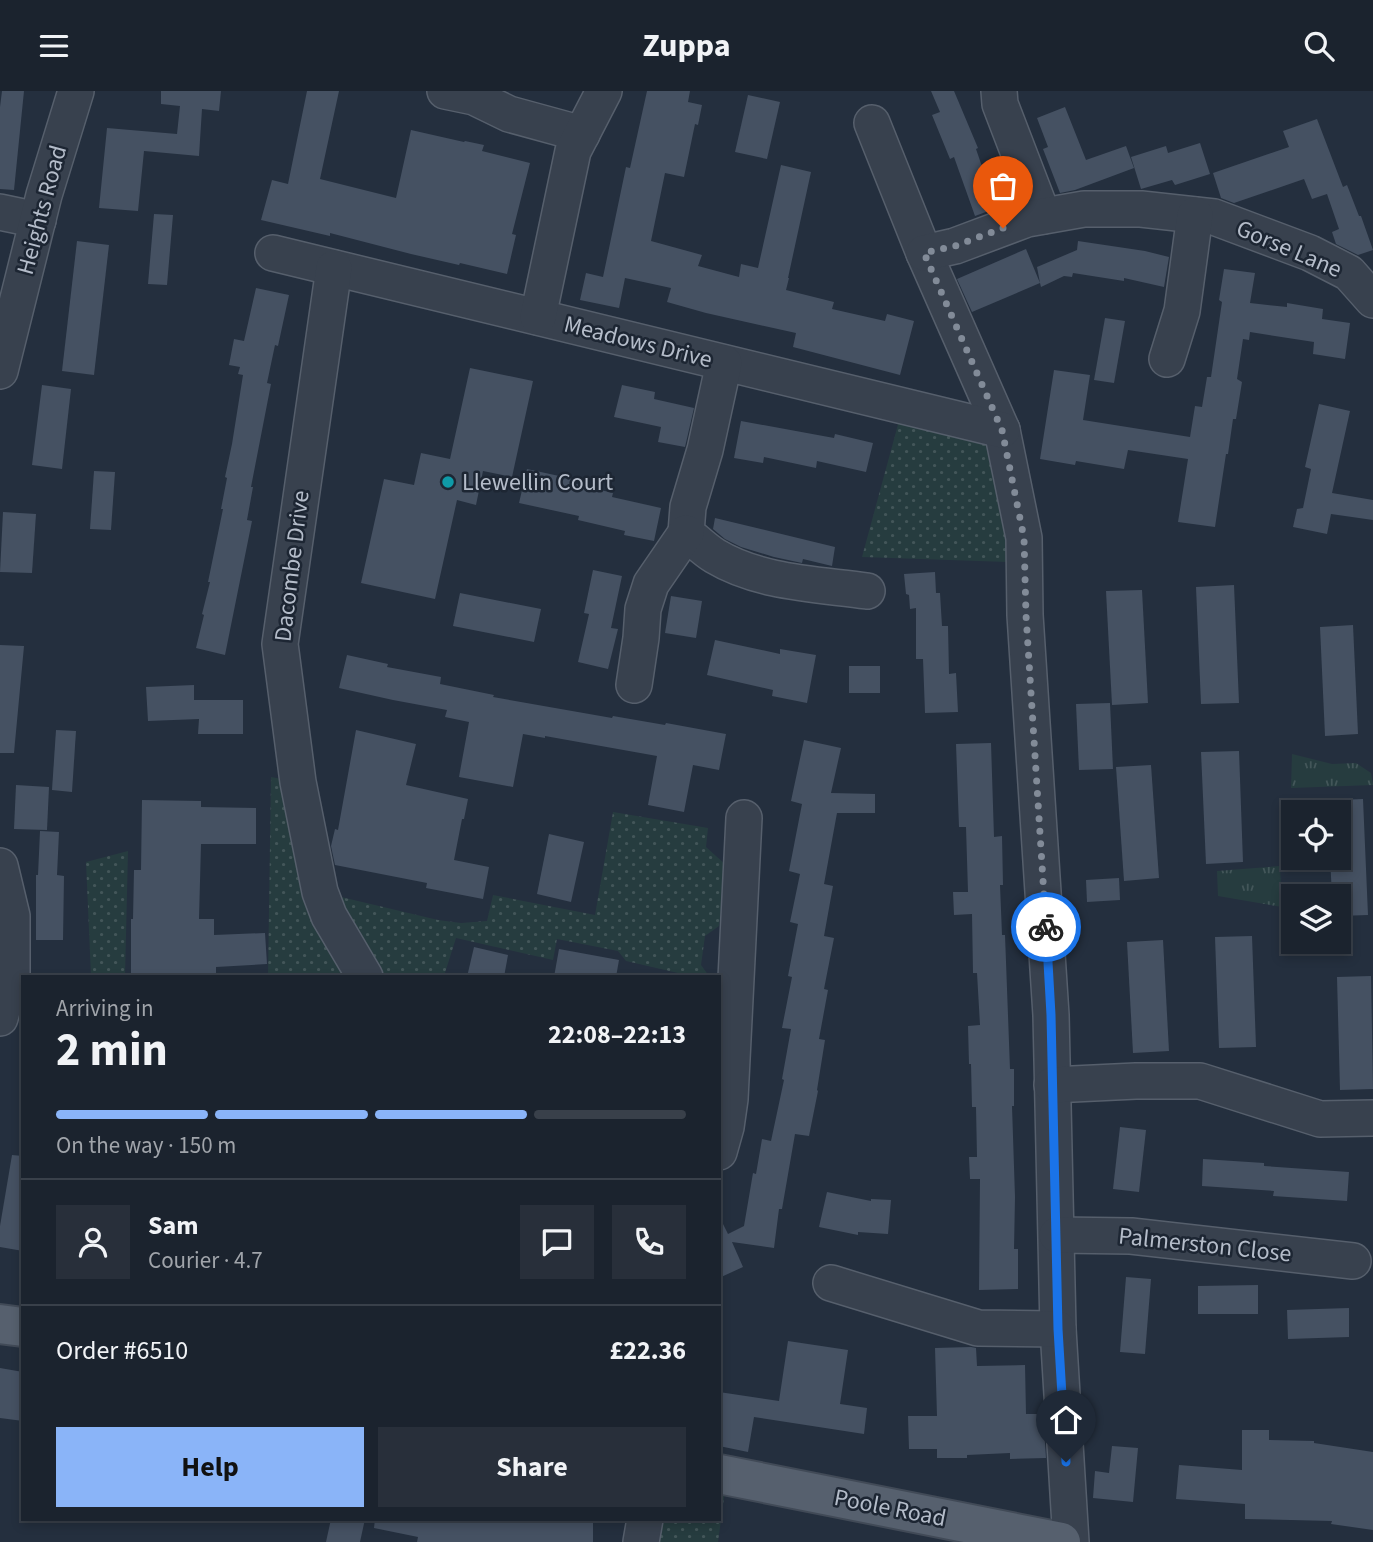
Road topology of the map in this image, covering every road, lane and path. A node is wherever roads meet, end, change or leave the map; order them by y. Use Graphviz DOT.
graph roads {
  1 [pos="76,91"];
  2 [pos="445,91"];
  3 [pos="604,91"];
  4 [pos="999,91"];
  5 [pos="872,123"];
  6 [pos="577,143"];
  7 [pos="0,212"];
  8 [pos="1195,215"];
  9 [pos="1043,216"];
  10 [pos="38,220"];
  11 [pos="273,253"];
  12 [pos="924,253"];
  13 [pos="334,268"];
  14 [pos="1373,300"];
  15 [pos="538,317"];
  16 [pos="1167,359"];
  17 [pos="724,363"];
  18 [pos="0,371"];
  19 [pos="1002,430"];
  20 [pos="685,533"];
  21 [pos="867,591"];
  22 [pos="634,685"];
  23 [pos="744,818"];
  24 [pos="0,866"];
  25 [pos="355,973"];
  26 [pos="0,1018"];
  27 [pos="1052,1085"];
  28 [pos="1373,1118"];
  29 [pos="721,1145"];
  30 [pos="1057,1235"];
  31 [pos="1353,1261"];
  32 [pos="831,1283"];
  33 [pos="0,1324"];
  34 [pos="21,1327"];
  35 [pos="1058,1329"];
  36 [pos="721,1474"];
  37 [pos="645,1521"];
  38 [pos="641,1542"];
  39 [pos="1061,1542"];
  40 [pos="1071,1542"];
  1 -- 10 [label="street, Heights Road"];
  2 -- 6 [label="street"];
  3 -- 6 [label="street"];
  4 -- 9 [label="street"];
  5 -- 12 [label="street"];
  6 -- 15 [label="street"];
  7 -- 10 [label="street"];
  8 -- 9 [label="street, Gorse Lane"];
  8 -- 14 [label="street, Gorse Lane"];
  8 -- 16 [label="street"];
  9 -- 12 [label="street, Gorse Lane"];
  10 -- 18 [label="street, Heights Road"];
  11 -- 13 [label="street, Meadows Drive"];
  12 -- 19 [label="street"];
  13 -- 15 [label="street, Meadows Drive"];
  13 -- 25 [label="street, Dacombe Drive"];
  15 -- 17 [label="street, Meadows Drive"];
  17 -- 19 [label="street, Meadows Drive"];
  17 -- 20 [label="street"];
  19 -- 27 [label="street"];
  20 -- 21 [label="street"];
  20 -- 22 [label="street"];
  23 -- 29 [label="street"];
  24 -- 26 [label="street"];
  27 -- 28 [label="street"];
  27 -- 30 [label="street"];
  30 -- 31 [label="street, Palmerston Close"];
  30 -- 35 [label="street"];
  32 -- 35 [label="street"];
  33 -- 34 [label="main road"];
  35 -- 40 [label="street"];
  36 -- 39 [label="main road, Poole Road"];
  37 -- 38 [label="street"];
}
